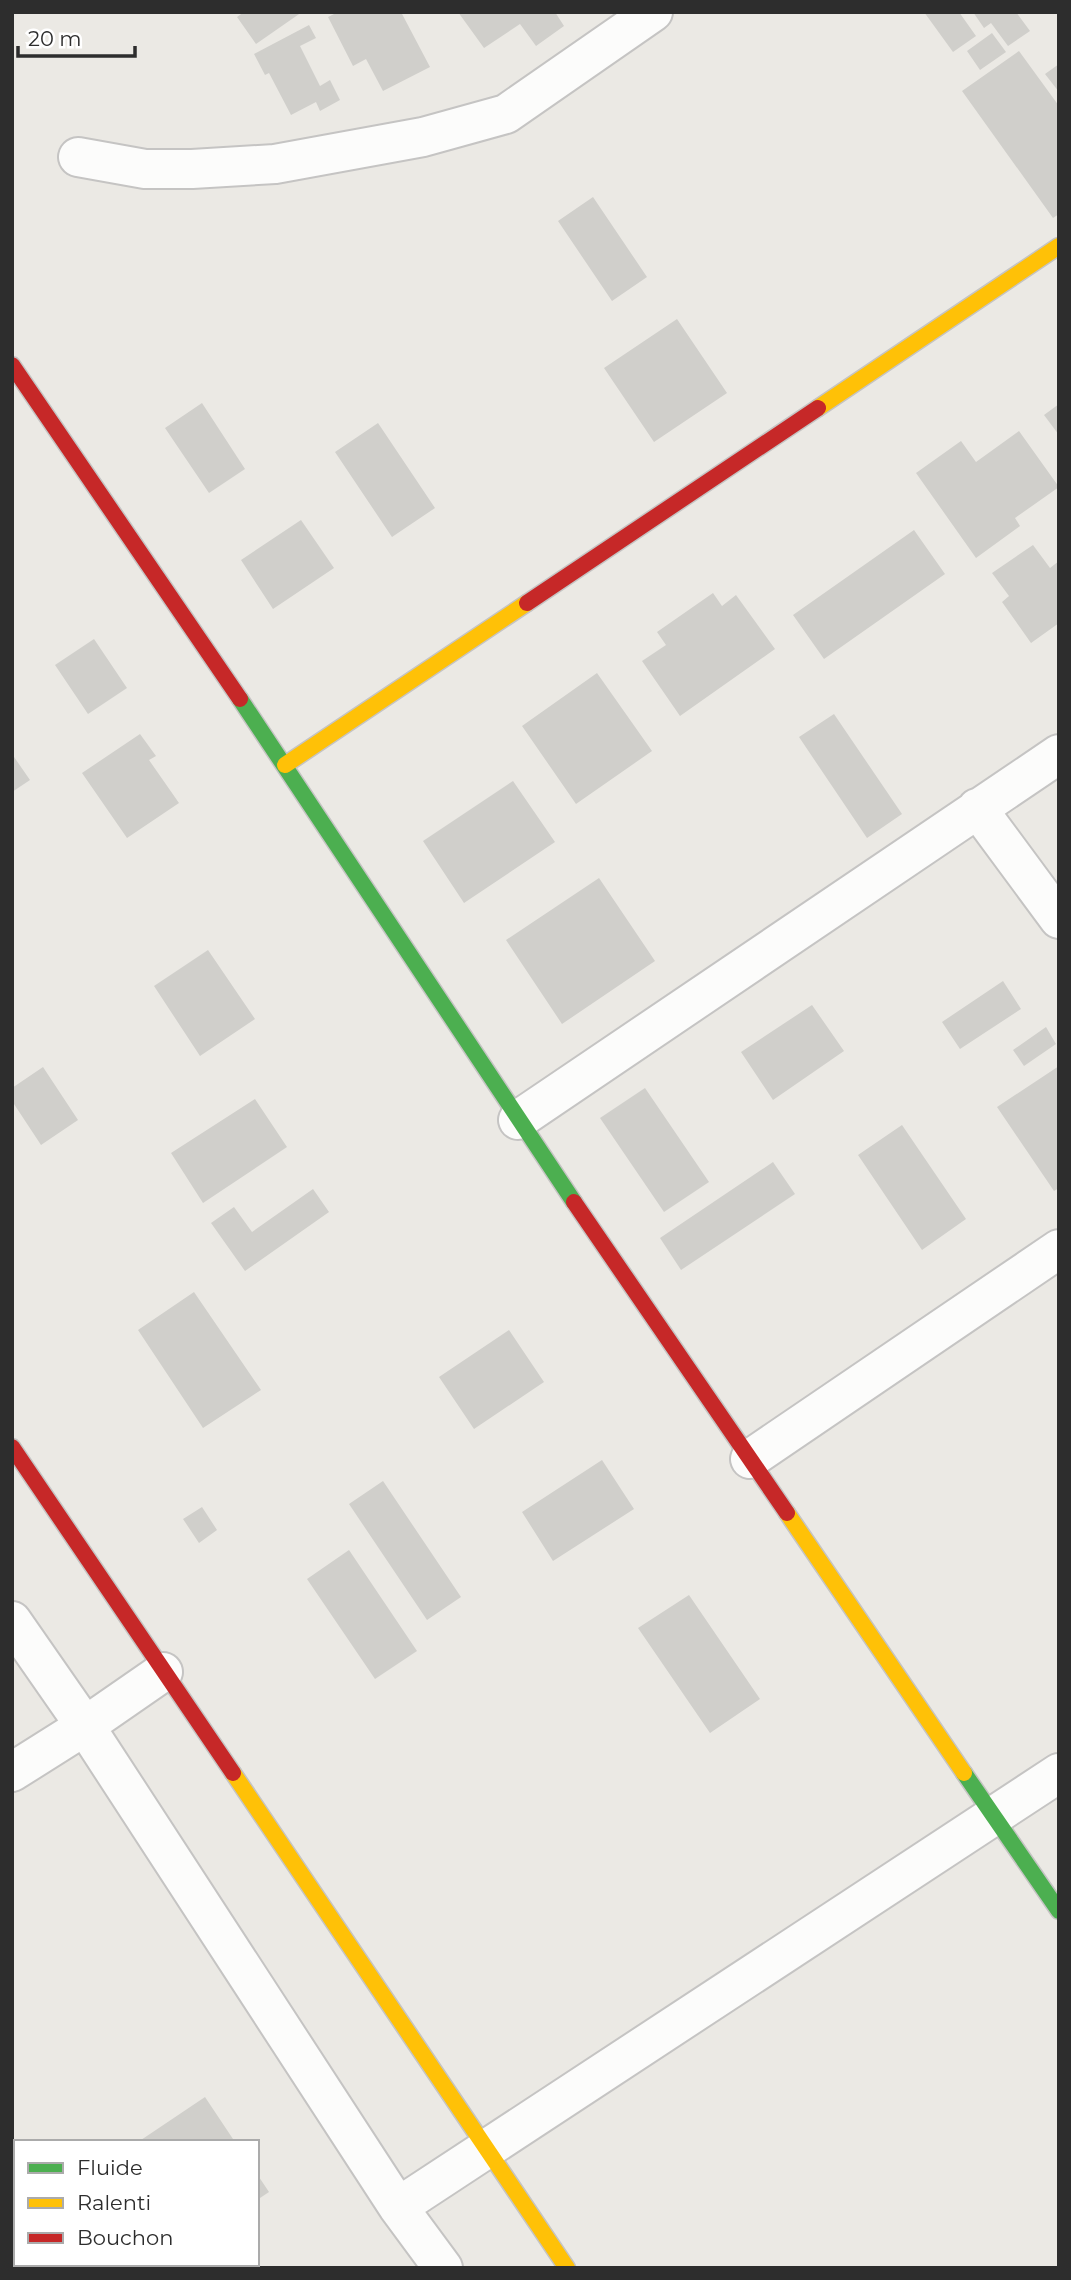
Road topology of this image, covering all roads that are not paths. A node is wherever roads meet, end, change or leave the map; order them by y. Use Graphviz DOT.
graph roads {
  1 [pos="653,12"];
  2 [pos="78,157"];
  3 [pos="1059,246"];
  4 [pos="12,365"];
  5 [pos="1059,754"];
  6 [pos="285,765"];
  7 [pos="977,808"];
  8 [pos="1059,919"];
  9 [pos="518,1120"];
  10 [pos="1059,1250"];
  11 [pos="12,1447"];
  12 [pos="750,1459"];
  13 [pos="12,1621"];
  14 [pos="163,1672"];
  15 [pos="85,1727"];
  16 [pos="12,1772"];
  17 [pos="1059,1773"];
  18 [pos="993,1817"];
  19 [pos="1059,1911"];
  20 [pos="486,2149"];
  21 [pos="398,2207"];
  22 [pos="443,2268"];
  23 [pos="567,2268"];
  1 -- 2 [label="street"];
  3 -- 6 [label="street"];
  4 -- 6 [label="street"];
  5 -- 7 [label="street"];
  6 -- 9 [label="street"];
  7 -- 8 [label="street"];
  7 -- 9 [label="street"];
  9 -- 12 [label="street"];
  10 -- 12 [label="street"];
  11 -- 14 [label="street"];
  12 -- 18 [label="street"];
  13 -- 15 [label="street"];
  14 -- 15 [label="street"];
  14 -- 20 [label="street"];
  15 -- 16 [label="street"];
  15 -- 21 [label="street"];
  17 -- 18 [label="street"];
  18 -- 19 [label="street"];
  18 -- 20 [label="street"];
  20 -- 21 [label="street"];
  20 -- 23 [label="street"];
  21 -- 22 [label="street"];
}
